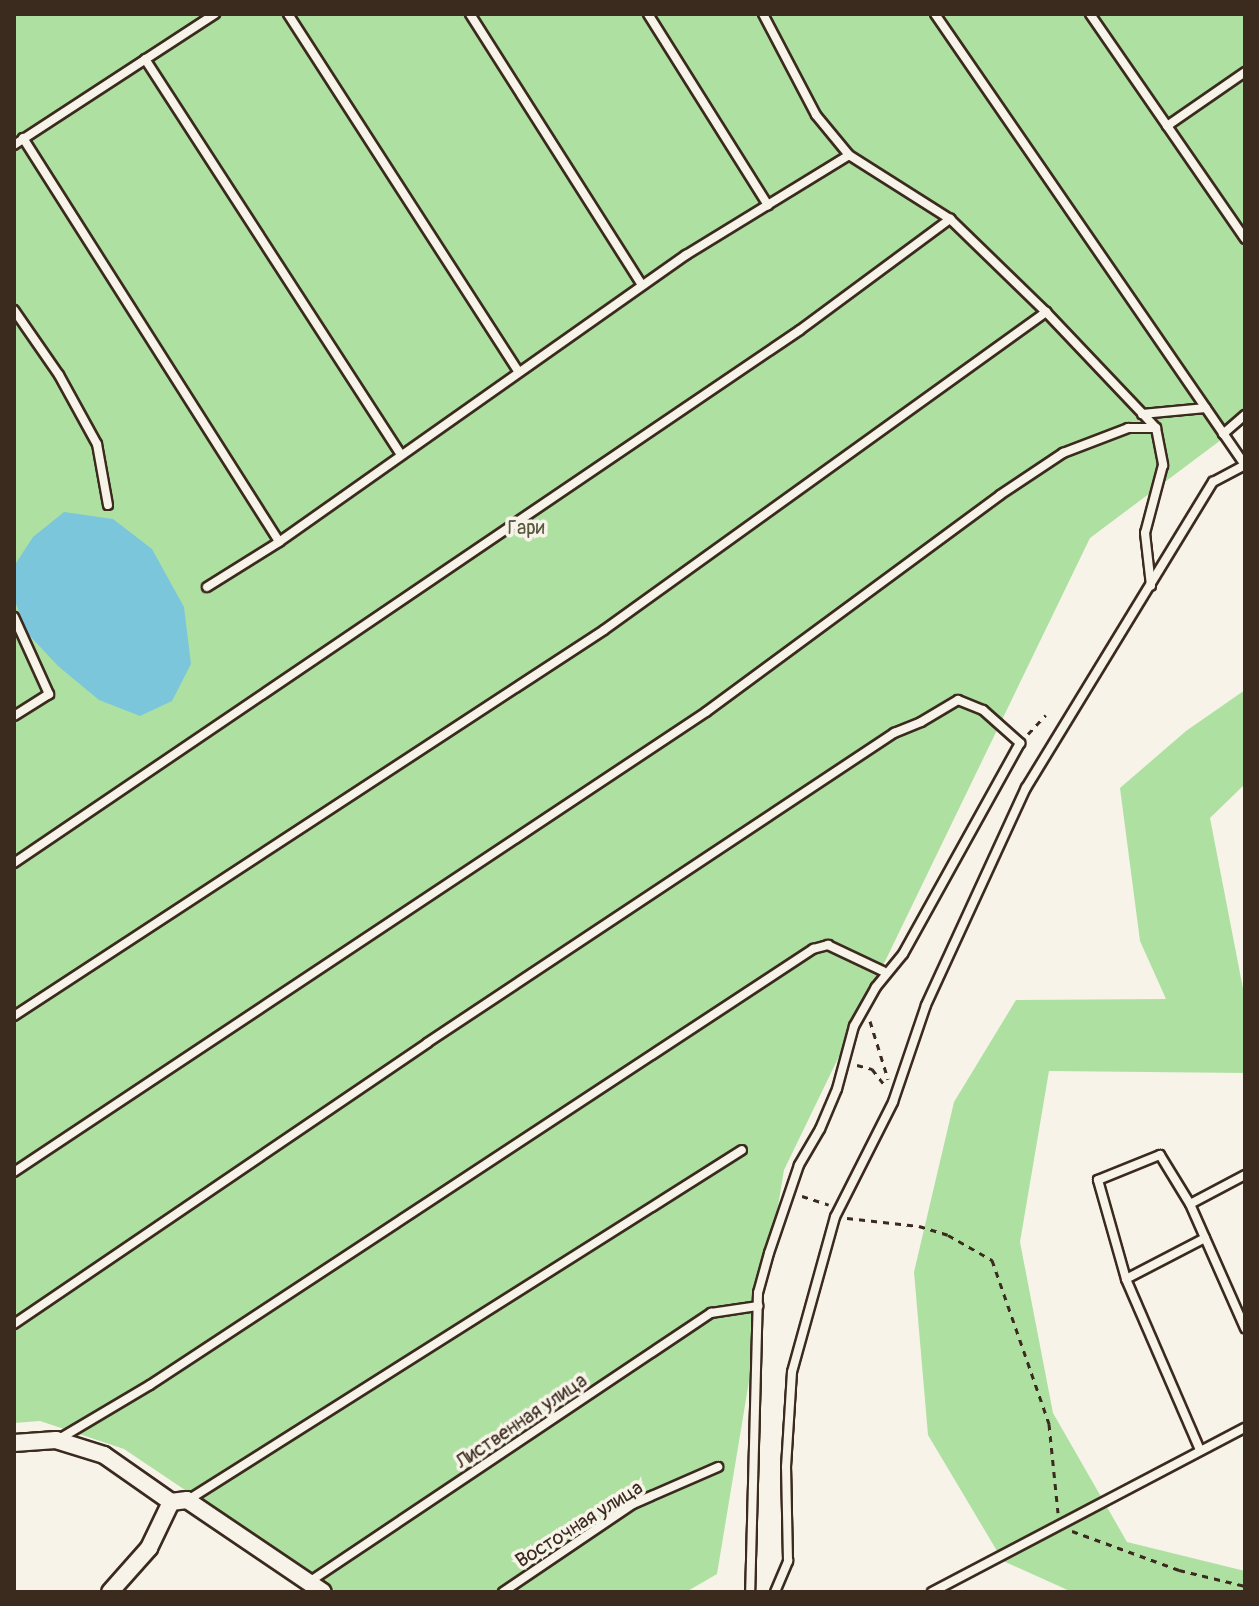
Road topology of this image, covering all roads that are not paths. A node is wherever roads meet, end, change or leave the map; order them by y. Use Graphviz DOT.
graph roads {
  1 [pos="215,14"];
  2 [pos="288,14"];
  3 [pos="470,14"];
  4 [pos="648,14"];
  5 [pos="763,14"];
  6 [pos="935,14"];
  7 [pos="1090,14"];
  8 [pos="145,59"];
  9 [pos="1245,72"];
  10 [pos="1167,126"];
  11 [pos="23,138"];
  12 [pos="14,145"];
  13 [pos="849,155"];
  14 [pos="768,205"];
  15 [pos="950,219"];
  16 [pos="1245,239"];
  17 [pos="642,285"];
  18 [pos="14,310"];
  19 [pos="1046,312"];
  20 [pos="518,371"];
  21 [pos="1206,408"];
  22 [pos="1142,414"];
  23 [pos="1245,415"];
  24 [pos="1156,428"];
  25 [pos="1223,434"];
  26 [pos="401,454"];
  27 [pos="108,505"];
  28 [pos="279,542"];
  29 [pos="207,587"];
  30 [pos="1151,587"];
  31 [pos="14,617"];
  32 [pos="14,716"];
  33 [pos="14,863"];
  34 [pos="883,971"];
  35 [pos="14,1016"];
  36 [pos="742,1150"];
  37 [pos="14,1172"];
  38 [pos="1245,1175"];
  39 [pos="1190,1204"];
  40 [pos="1205,1238"];
  41 [pos="1126,1279"];
  42 [pos="758,1306"];
  43 [pos="14,1324"];
  44 [pos="1245,1328"];
  45 [pos="1245,1428"];
  46 [pos="56,1440"];
  47 [pos="14,1443"];
  48 [pos="1200,1450"];
  49 [pos="718,1467"];
  50 [pos="179,1501"];
  51 [pos="316,1587"];
  52 [pos="110,1592"];
  53 [pos="503,1592"];
  54 [pos="750,1592"];
  55 [pos="775,1592"];
  56 [pos="932,1592"];
  1 -- 8 [label="lane"];
  2 -- 20 [label="lane"];
  3 -- 17 [label="lane"];
  4 -- 14 [label="lane"];
  5 -- 13 [label="lane"];
  6 -- 21 [label="lane"];
  7 -- 10 [label="lane"];
  8 -- 11 [label="lane"];
  8 -- 26 [label="lane"];
  9 -- 10 [label="lane"];
  10 -- 16 [label="lane"];
  11 -- 12 [label="lane"];
  11 -- 28 [label="lane"];
  13 -- 14 [label="lane"];
  13 -- 15 [label="lane"];
  14 -- 17 [label="lane"];
  15 -- 19 [label="lane"];
  15 -- 33 [label="lane"];
  17 -- 20 [label="lane"];
  18 -- 27 [label="lane"];
  19 -- 22 [label="lane"];
  19 -- 35 [label="lane"];
  20 -- 26 [label="lane"];
  21 -- 22 [label="lane"];
  21 -- 25 [label="lane"];
  22 -- 24 [label="lane"];
  23 -- 25 [label="lane"];
  24 -- 30 [label="lane"];
  24 -- 37 [label="lane"];
  25 -- 30 [label="lane"];
  26 -- 28 [label="lane"];
  28 -- 29 [label="lane"];
  30 -- 55 [label="lane"];
  31 -- 32 [label="lane"];
  34 -- 46 [label="lane"];
  36 -- 50 [label="lane"];
  38 -- 39 [label="lane"];
  39 -- 40 [label="lane"];
  39 -- 41 [label="lane"];
  40 -- 41 [label="lane"];
  40 -- 44 [label="lane"];
  41 -- 48 [label="lane"];
  42 -- 43 [label="lane"];
  42 -- 51 [label="lane, Лиственная улица"];
  42 -- 54 [label="lane"];
  45 -- 48 [label="lane"];
  46 -- 47 [label="street"];
  46 -- 50 [label="street"];
  48 -- 56 [label="lane"];
  49 -- 53 [label="lane, Восточная улица"];
  50 -- 51 [label="street"];
  50 -- 52 [label="street"];
}
